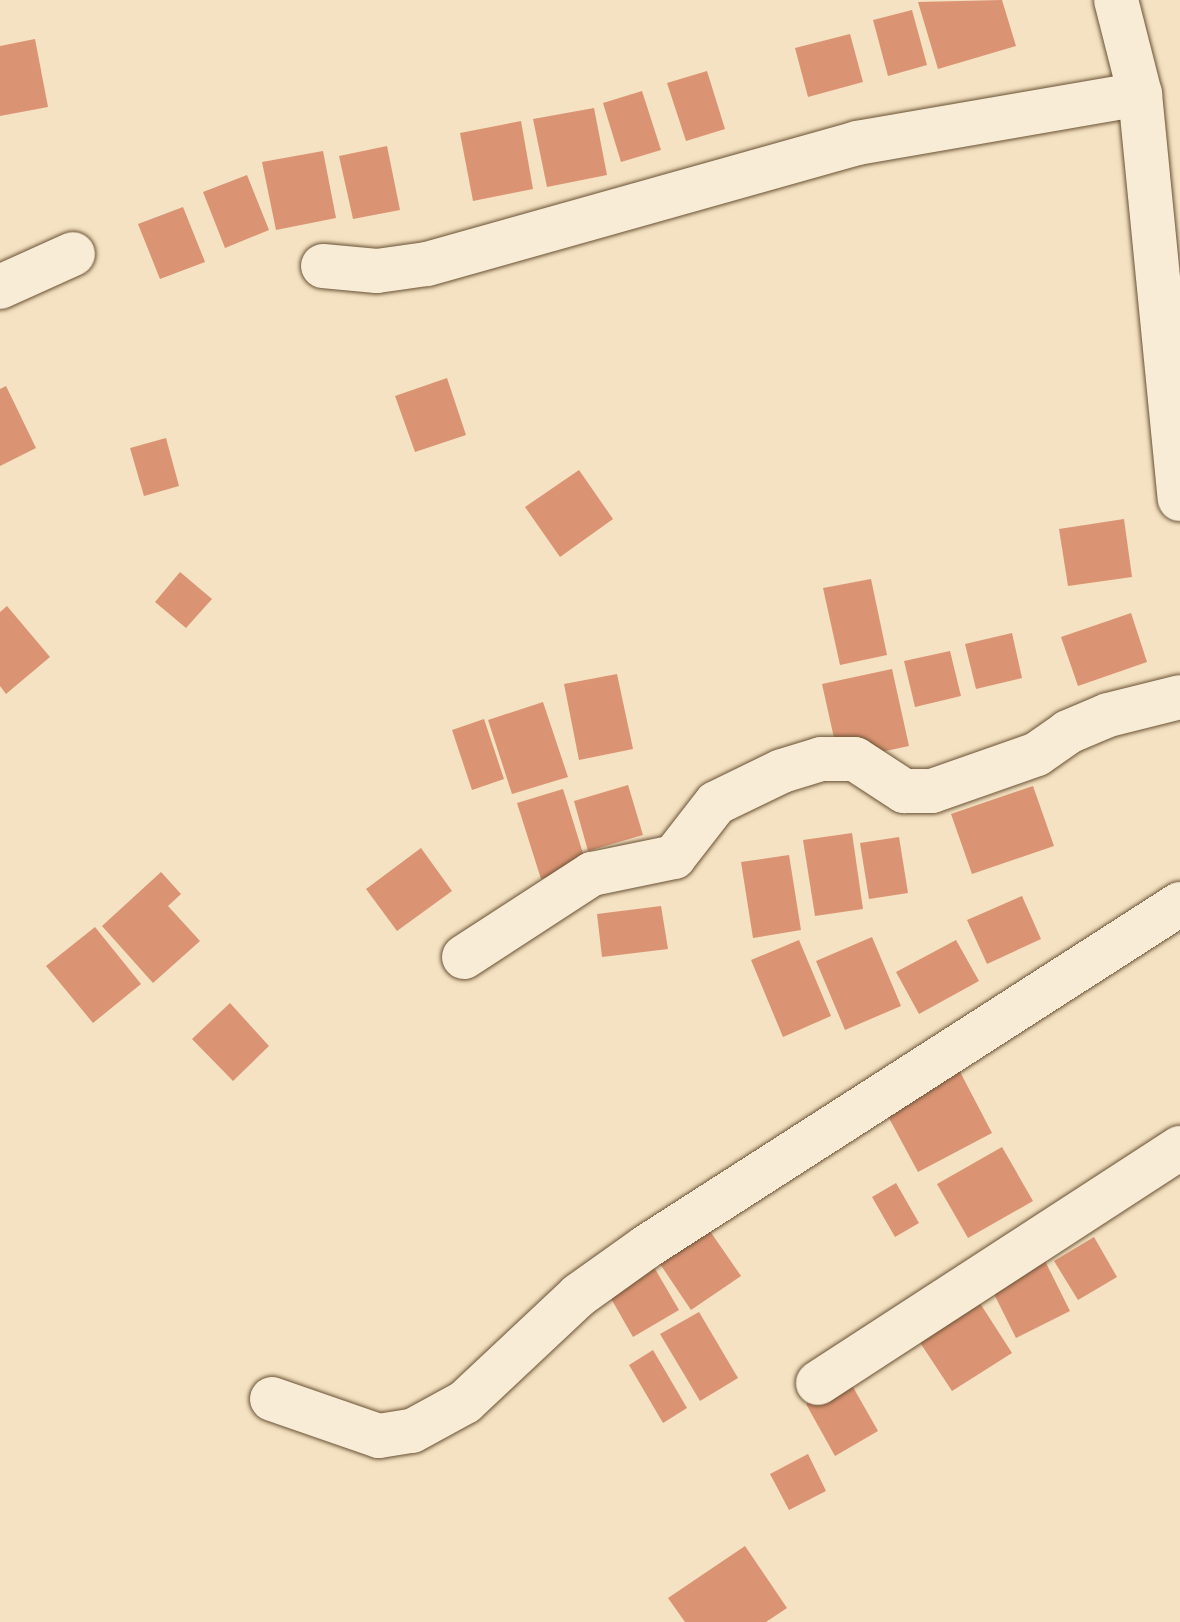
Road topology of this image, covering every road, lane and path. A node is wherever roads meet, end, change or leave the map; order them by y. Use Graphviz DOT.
graph roads {
  1 [pos="1116,0"];
  2 [pos="1140,94"];
  3 [pos="73,254"];
  4 [pos="323,266"];
  5 [pos="0,287"];
  6 [pos="1180,499"];
  7 [pos="1180,697"];
  8 [pos="1180,904"];
  9 [pos="464,957"];
  10 [pos="1180,1148"];
  11 [pos="818,1383"];
  12 [pos="272,1399"];
  1 -- 2 [label="street"];
  2 -- 4 [label="street"];
  2 -- 6 [label="street"];
  3 -- 5 [label="street"];
  7 -- 9 [label="street"];
  8 -- 12 [label="street"];
  10 -- 11 [label="street"];
}
